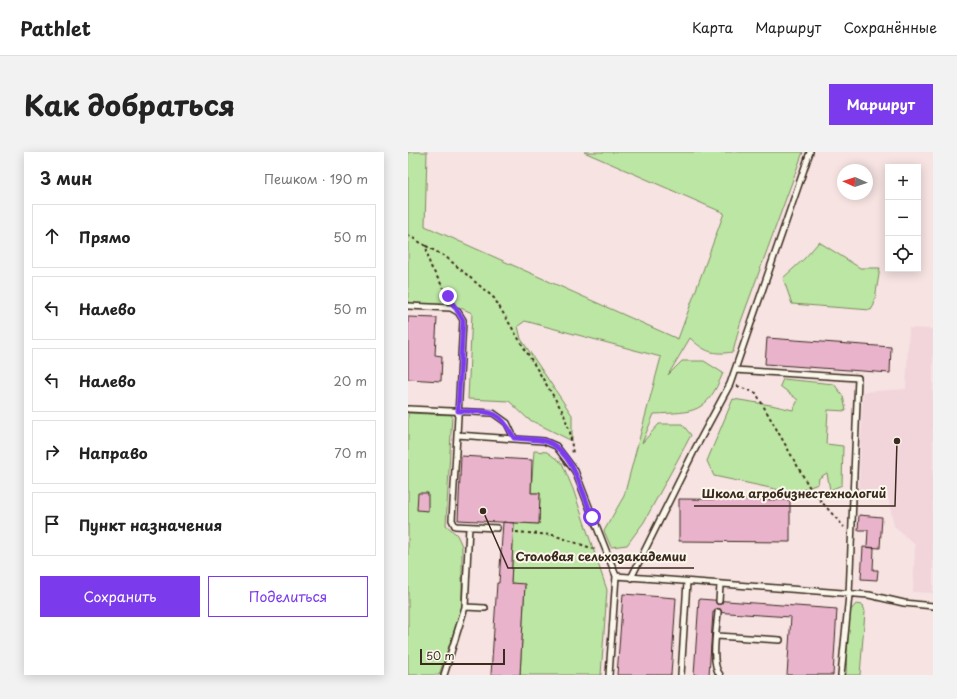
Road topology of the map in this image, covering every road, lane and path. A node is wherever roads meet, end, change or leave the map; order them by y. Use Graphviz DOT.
graph roads {
  1 [pos="810,152"];
  2 [pos="408,235"];
  3 [pos="426,246"];
  4 [pos="408,306"];
  5 [pos="458,312"];
  6 [pos="735,370"];
  7 [pos="730,384"];
  8 [pos="408,409"];
  9 [pos="458,411"];
  10 [pos="457,435"];
  11 [pos="514,438"];
  12 [pos="573,455"];
  13 [pos="469,526"];
  14 [pos="497,528"];
  15 [pos="516,532"];
  16 [pos="850,533"];
  17 [pos="606,553"];
  18 [pos="616,576"];
  19 [pos="631,578"];
  20 [pos="687,582"];
  21 [pos="720,585"];
  22 [pos="848,595"];
  23 [pos="719,601"];
  24 [pos="933,606"];
  25 [pos="465,607"];
  26 [pos="485,608"];
  27 [pos="718,612"];
  28 [pos="716,636"];
  29 [pos="780,640"];
  30 [pos="444,675"];
  31 [pos="609,675"];
  32 [pos="681,675"];
  33 [pos="720,675"];
  34 [pos="840,675"];
  1 -- 6 [label="lane"];
  2 -- 3 [label="path"];
  3 -- 5 [label="path"];
  3 -- 12 [label="path"];
  4 -- 5 [label="lane"];
  5 -- 9 [label="lane"];
  6 -- 7 [label="lane"];
  6 -- 16 [label="lane"];
  7 -- 16 [label="path"];
  7 -- 19 [label="lane"];
  8 -- 9 [label="lane"];
  9 -- 10 [label="lane"];
  9 -- 11 [label="lane"];
  10 -- 11 [label="lane"];
  10 -- 13 [label="lane"];
  11 -- 17 [label="lane"];
  13 -- 14 [label="lane"];
  13 -- 25 [label="lane"];
  15 -- 17 [label="path"];
  16 -- 22 [label="lane"];
  17 -- 18 [label="lane"];
  18 -- 19 [label="lane"];
  18 -- 31 [label="lane"];
  19 -- 20 [label="lane"];
  20 -- 21 [label="lane"];
  20 -- 32 [label="lane"];
  21 -- 22 [label="lane"];
  21 -- 23 [label="lane"];
  22 -- 24 [label="lane"];
  22 -- 34 [label="lane"];
  25 -- 26 [label="lane"];
  25 -- 30 [label="lane"];
  27 -- 28 [label="lane"];
  28 -- 29 [label="lane"];
  28 -- 33 [label="lane"];
}
